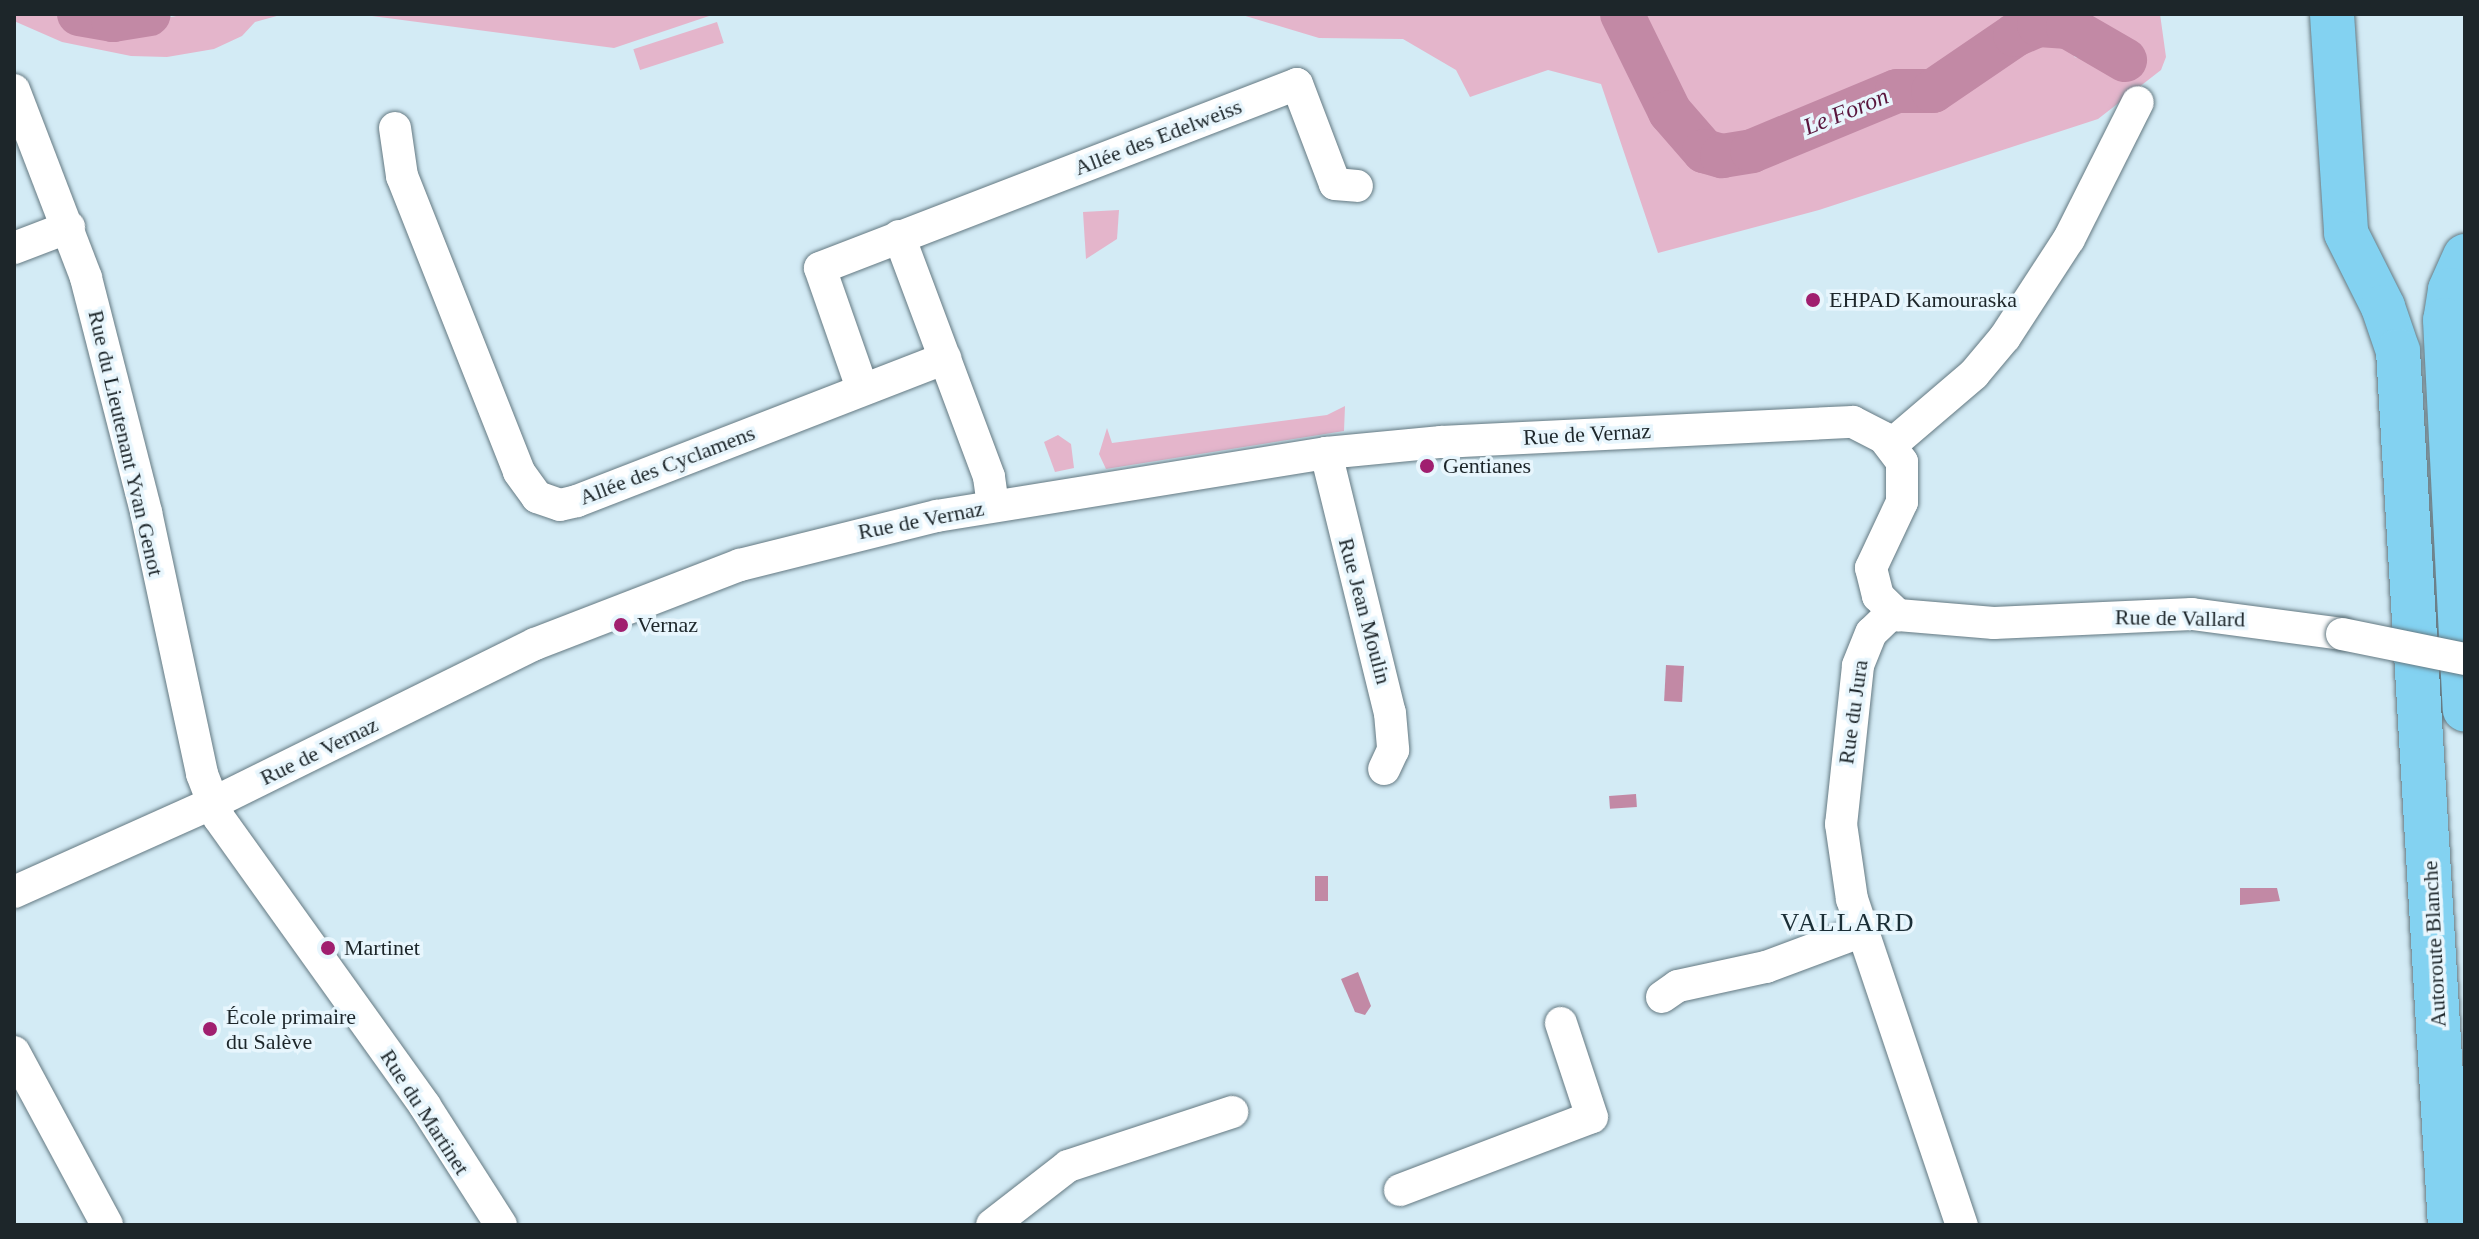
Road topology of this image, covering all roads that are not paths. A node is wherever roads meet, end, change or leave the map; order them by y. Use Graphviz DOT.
graph roads {
  1 [pos="2332,14"];
  2 [pos="14,90"];
  3 [pos="2138,102"];
  4 [pos="395,128"];
  5 [pos="1357,186"];
  6 [pos="69,227"];
  7 [pos="899,236"];
  8 [pos="14,248"];
  9 [pos="2465,256"];
  10 [pos="945,358"];
  11 [pos="862,388"];
  12 [pos="1891,445"];
  13 [pos="1326,453"];
  14 [pos="993,506"];
  15 [pos="1893,612"];
  16 [pos="2464,683"];
  17 [pos="1384,769"];
  18 [pos="213,803"];
  19 [pos="14,892"];
  20 [pos="1863,931"];
  21 [pos="1662,997"];
  22 [pos="1561,1023"];
  23 [pos="14,1052"];
  24 [pos="1232,1112"];
  25 [pos="1400,1190"];
  26 [pos="107,1225"];
  27 [pos="501,1225"];
  28 [pos="992,1225"];
  29 [pos="1962,1225"];
  30 [pos="2450,1225"];
  1 -- 30 [label="highway, Autoroute Blanche"];
  2 -- 6 [label="street, Rue du Lieutenant Yvan Genot"];
  3 -- 12 [label="street"];
  4 -- 11 [label="street, Allée des Cyclamens"];
  5 -- 7 [label="street, Allée des Edelweiss"];
  6 -- 8 [label="street"];
  6 -- 18 [label="street, Rue du Lieutenant Yvan Genot"];
  7 -- 10 [label="street"];
  7 -- 11 [label="street, Allée des Edelweiss"];
  9 -- 16 [label="highway"];
  10 -- 11 [label="street, Allée des Cyclamens"];
  10 -- 14 [label="street"];
  12 -- 13 [label="street, Rue de Vernaz"];
  12 -- 15 [label="street"];
  13 -- 14 [label="street, Rue de Vernaz"];
  13 -- 17 [label="street, Rue Jean Moulin"];
  14 -- 18 [label="street, Rue de Vernaz"];
  15 -- 16 [label="street, Rue de Vallard, bridge"];
  15 -- 20 [label="street, Rue du Jura"];
  18 -- 19 [label="street, Rue de Vernaz"];
  18 -- 27 [label="street, Rue du Martinet"];
  20 -- 21 [label="street"];
  20 -- 29 [label="street, Rue du Jura"];
  22 -- 25 [label="street"];
  23 -- 26 [label="street"];
  24 -- 28 [label="street"];
}
